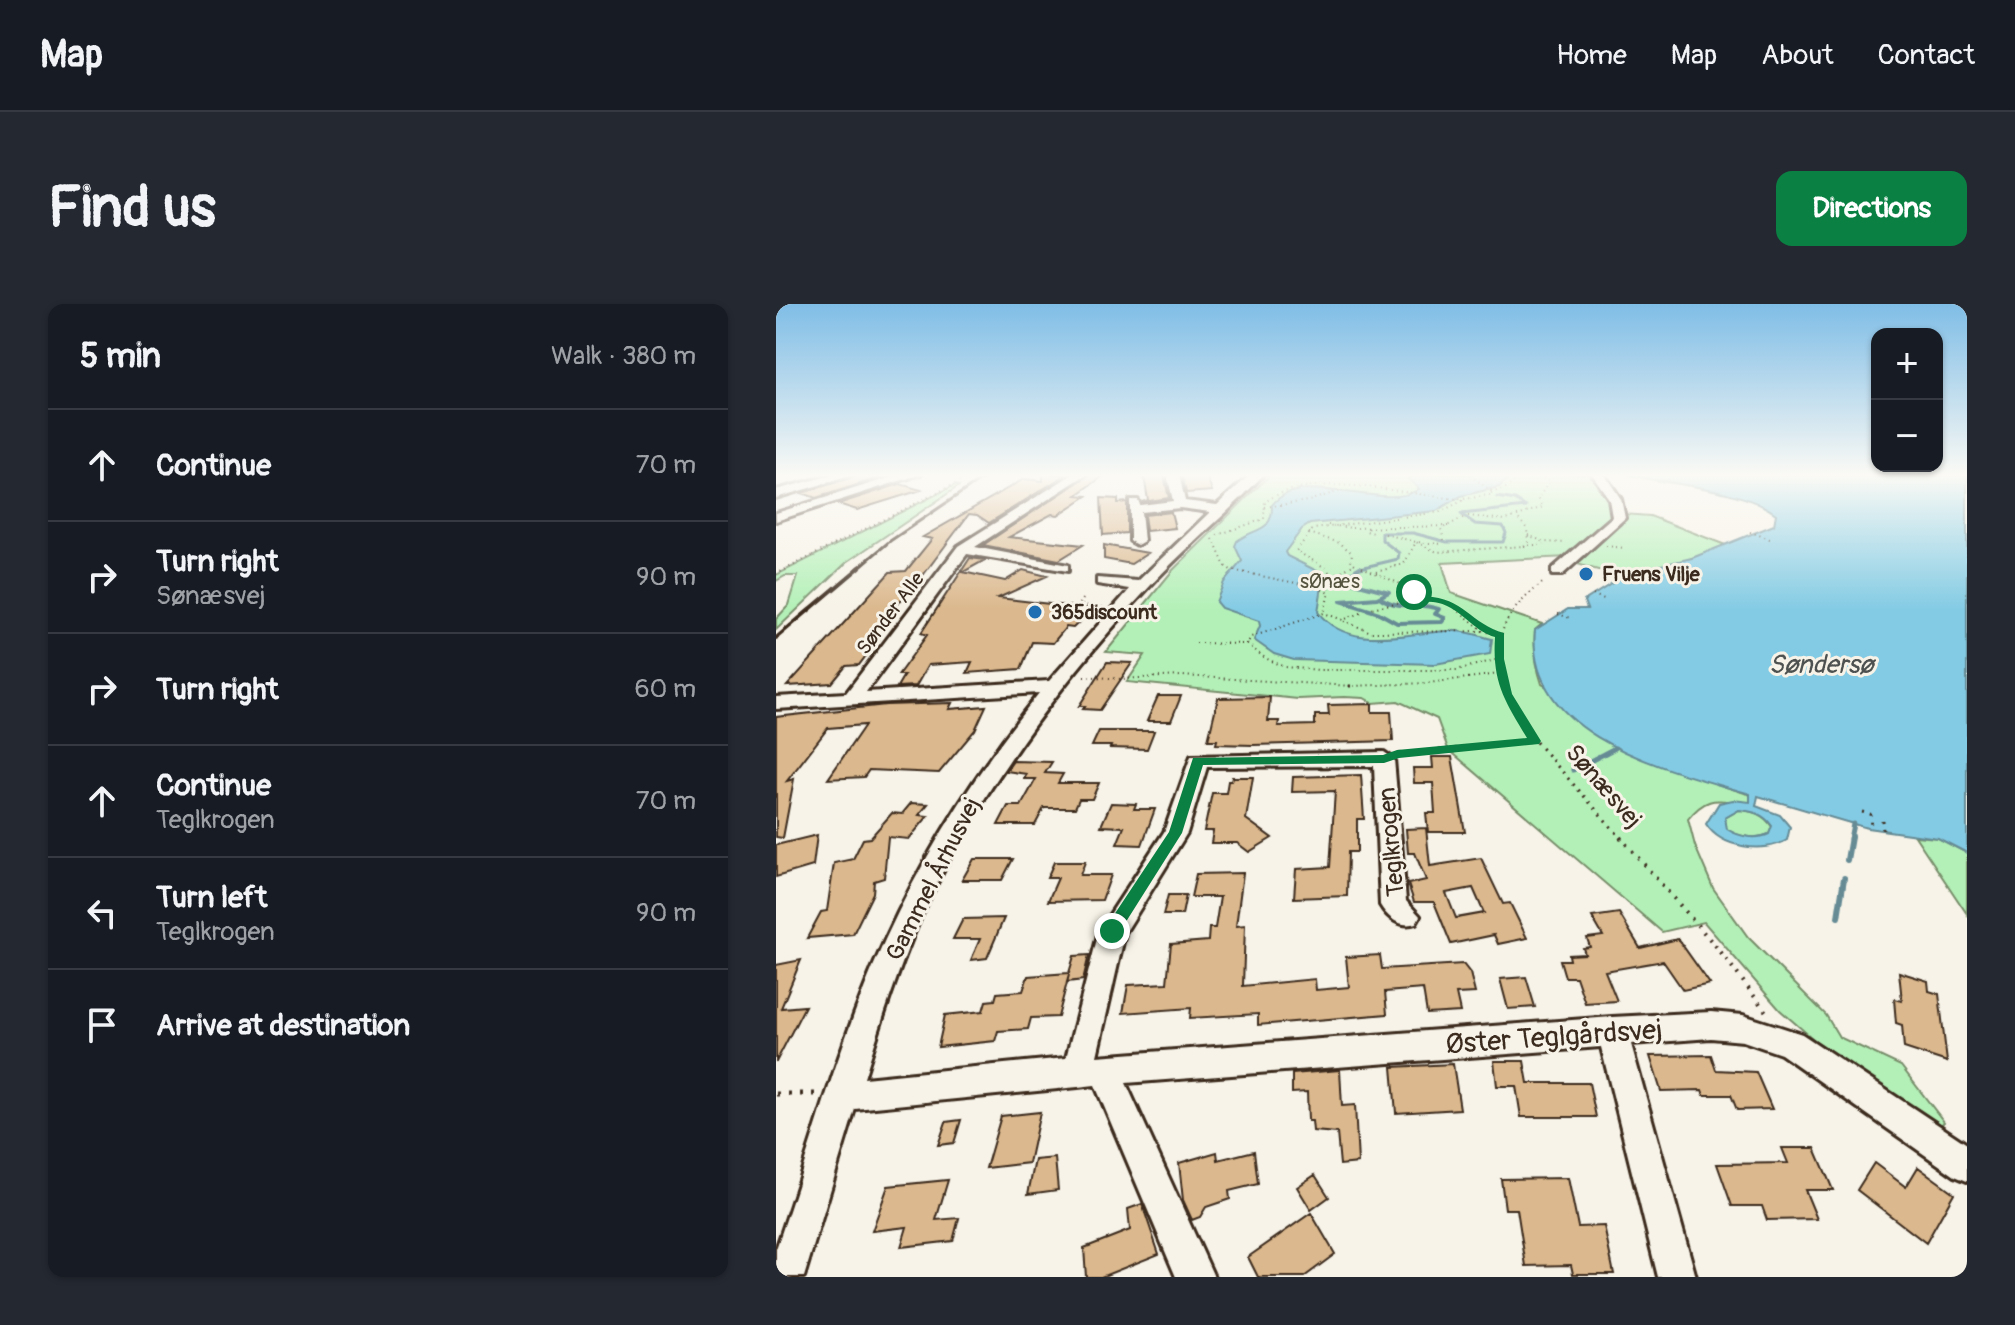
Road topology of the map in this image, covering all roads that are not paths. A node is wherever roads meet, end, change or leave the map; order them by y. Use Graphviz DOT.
graph roads {
  1 [pos="1010,519"];
  2 [pos="1135,519"];
  3 [pos="1208,519"];
  4 [pos="1616,519"];
  5 [pos="1137,541"];
  6 [pos="963,549"];
  7 [pos="1063,568"];
  8 [pos="1557,572"];
  9 [pos="1102,581"];
  10 [pos="1141,586"];
  11 [pos="1060,680"];
  12 [pos="852,698"];
  13 [pos="776,703"];
  14 [pos="1407,916"];
  15 [pos="1612,1030"];
  16 [pos="1091,1071"];
  17 [pos="845,1095"];
  18 [pos="1967,1164"];
  19 [pos="785,1277"];
  20 [pos="1195,1277"];
  21 [pos="1677,1277"];
  1 -- 6 [label="street, Sønder Alle"];
  2 -- 5 [label="street"];
  3 -- 10 [label="street, Gammel Århusvej"];
  4 -- 8 [label="street"];
  6 -- 7 [label="street"];
  6 -- 12 [label="street, Sønder Alle"];
  9 -- 10 [label="street"];
  10 -- 11 [label="street, Gammel Århusvej"];
  11 -- 12 [label="street"];
  11 -- 17 [label="street, Gammel Århusvej"];
  12 -- 13 [label="street"];
  14 -- 16 [label="street, Teglkrogen"];
  15 -- 16 [label="street, Øster Teglgårdsvej"];
  15 -- 18 [label="street, Øster Teglgårdsvej"];
  15 -- 21 [label="street"];
  16 -- 17 [label="street, Øster Teglgårdsvej"];
  16 -- 20 [label="street"];
  17 -- 19 [label="street, Gammel Århusvej"];
}
